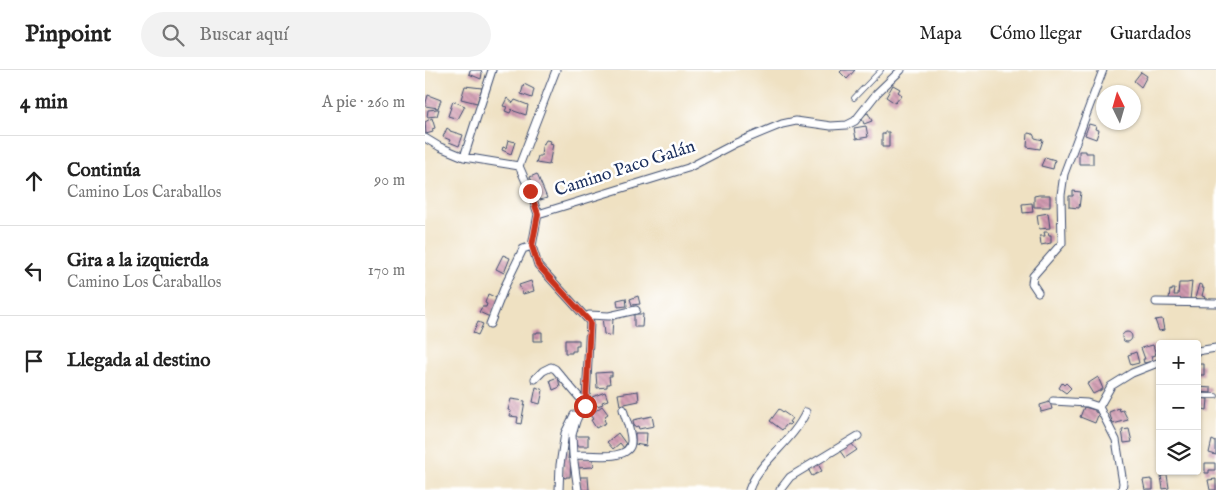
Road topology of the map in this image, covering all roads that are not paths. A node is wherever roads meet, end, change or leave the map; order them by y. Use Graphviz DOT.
graph roads {
  1 [pos="492,70"];
  2 [pos="556,70"];
  3 [pos="881,70"];
  4 [pos="901,70"];
  5 [pos="1103,70"];
  6 [pos="854,98"];
  7 [pos="425,138"];
  8 [pos="464,157"];
  9 [pos="519,166"];
  10 [pos="538,214"];
  11 [pos="532,246"];
  12 [pos="1038,292"];
  13 [pos="1156,302"];
  14 [pos="1216,302"];
  15 [pos="636,310"];
  16 [pos="587,318"];
  17 [pos="490,324"];
  18 [pos="1216,348"];
  19 [pos="1201,350"];
  20 [pos="1156,364"];
  21 [pos="535,379"];
  22 [pos="1201,396"];
  23 [pos="1216,396"];
  24 [pos="1053,401"];
  25 [pos="585,402"];
  26 [pos="1099,407"];
  27 [pos="623,409"];
  28 [pos="806,412"];
  29 [pos="858,436"];
  30 [pos="573,455"];
  31 [pos="559,490"];
  32 [pos="578,490"];
  33 [pos="749,490"];
  34 [pos="780,490"];
  35 [pos="1122,490"];
  1 -- 8 [label="street"];
  2 -- 9 [label="street"];
  3 -- 6 [label="lane"];
  4 -- 10 [label="street, Camino Paco Galán"];
  5 -- 12 [label="street"];
  7 -- 8 [label="street"];
  8 -- 9 [label="street"];
  9 -- 10 [label="street"];
  10 -- 11 [label="street"];
  11 -- 16 [label="street"];
  11 -- 17 [label="street"];
  13 -- 14 [label="street"];
  15 -- 16 [label="street"];
  16 -- 25 [label="street"];
  18 -- 19 [label="street"];
  20 -- 26 [label="street"];
  21 -- 25 [label="street"];
  22 -- 23 [label="lane"];
  24 -- 26 [label="street"];
  25 -- 30 [label="street"];
  25 -- 31 [label="street"];
  26 -- 35 [label="street"];
  27 -- 30 [label="street"];
  28 -- 33 [label="street"];
  29 -- 34 [label="street"];
  30 -- 32 [label="street"];
}
